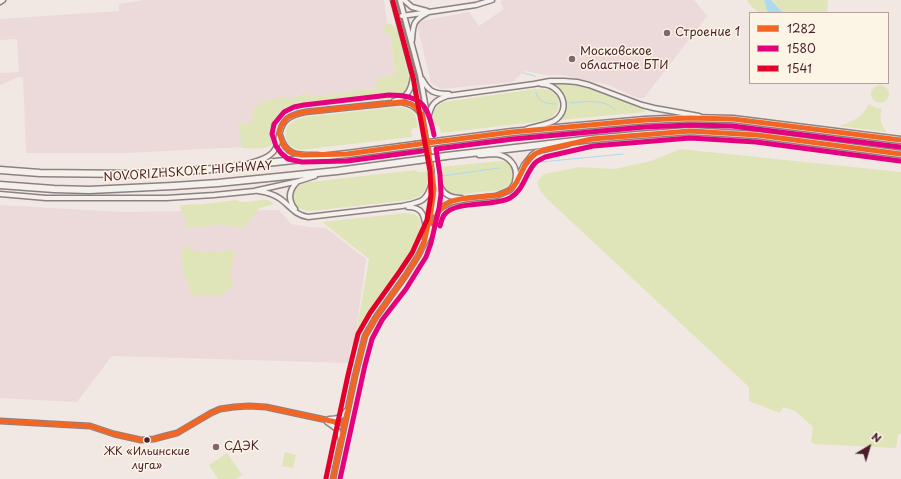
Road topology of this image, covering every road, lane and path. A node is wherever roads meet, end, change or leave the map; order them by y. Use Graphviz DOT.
graph roads {
  1 [pos="3,0"];
  2 [pos="393,0"];
  3 [pos="400,0"];
  4 [pos="404,0"];
  5 [pos="492,0"];
  6 [pos="0,2"];
  7 [pos="431,12"];
  8 [pos="404,15"];
  9 [pos="398,16"];
  10 [pos="412,45"];
  11 [pos="413,74"];
  12 [pos="420,75"];
  13 [pos="534,84"];
  14 [pos="457,94"];
  15 [pos="390,102"];
  16 [pos="422,115"];
  17 [pos="715,118"];
  18 [pos="428,119"];
  19 [pos="512,132"];
  20 [pos="279,133"];
  21 [pos="592,139"];
  22 [pos="901,140"];
  23 [pos="466,153"];
  24 [pos="347,154"];
  25 [pos="901,154"];
  26 [pos="244,165"];
  27 [pos="0,170"];
  28 [pos="337,171"];
  29 [pos="435,178"];
  30 [pos="299,181"];
  31 [pos="0,185"];
  32 [pos="514,185"];
  33 [pos="254,191"];
  34 [pos="0,194"];
  35 [pos="467,199"];
  36 [pos="402,206"];
  37 [pos="308,217"];
  38 [pos="434,222"];
  39 [pos="426,230"];
  40 [pos="424,243"];
  41 [pos="348,408"];
  42 [pos="321,419"];
  43 [pos="0,421"];
  44 [pos="344,424"];
  45 [pos="341,442"];
  46 [pos="333,479"];
  1 -- 6 [label="street"];
  2 -- 9 [label="street"];
  3 -- 8 [label="street"];
  4 -- 7 [label="street"];
  5 -- 7 [label="street"];
  7 -- 8 [label="street"];
  7 -- 10 [label="street"];
  8 -- 9 [label="street"];
  8 -- 10 [label="street"];
  9 -- 11 [label="street"];
  10 -- 12 [label="street"];
  11 -- 15 [label="street"];
  11 -- 16 [label="street"];
  12 -- 14 [label="street"];
  12 -- 18 [label="street"];
  13 -- 14 [label="street"];
  13 -- 17 [label="street"];
  13 -- 19 [label="street"];
  14 -- 18 [label="street"];
  15 -- 16 [label="street"];
  15 -- 20 [label="street"];
  16 -- 29 [label="street"];
  17 -- 19 [label="highway, NOVORIZHSKOYE HIGHWAY"];
  17 -- 22 [label="highway, NOVORIZHSKOYE HIGHWAY"];
  18 -- 29 [label="street"];
  19 -- 24 [label="highway, NOVORIZHSKOYE HIGHWAY, bridge"];
  20 -- 24 [label="street"];
  20 -- 26 [label="street"];
  21 -- 23 [label="highway, NOVORIZHSKOYE HIGHWAY"];
  21 -- 25 [label="highway, NOVORIZHSKOYE HIGHWAY"];
  21 -- 32 [label="street"];
  23 -- 28 [label="highway, NOVORIZHSKOYE HIGHWAY, bridge"];
  23 -- 32 [label="street"];
  24 -- 26 [label="highway, NOVORIZHSKOYE HIGHWAY"];
  26 -- 27 [label="highway, NOVORIZHSKOYE HIGHWAY"];
  28 -- 30 [label="street"];
  28 -- 31 [label="highway, NOVORIZHSKOYE HIGHWAY"];
  29 -- 35 [label="street"];
  29 -- 36 [label="street"];
  29 -- 38 [label="street"];
  29 -- 39 [label="street"];
  30 -- 33 [label="street"];
  30 -- 37 [label="street"];
  32 -- 35 [label="street"];
  33 -- 34 [label="street"];
  33 -- 37 [label="street"];
  35 -- 38 [label="street"];
  36 -- 37 [label="street"];
  36 -- 39 [label="street"];
  38 -- 40 [label="street"];
  39 -- 40 [label="street"];
  40 -- 41 [label="street"];
  41 -- 42 [label="street"];
  41 -- 44 [label="street"];
  42 -- 43 [label="street"];
  42 -- 44 [label="street"];
  42 -- 45 [label="street"];
  44 -- 45 [label="street"];
  45 -- 46 [label="street"];
}
